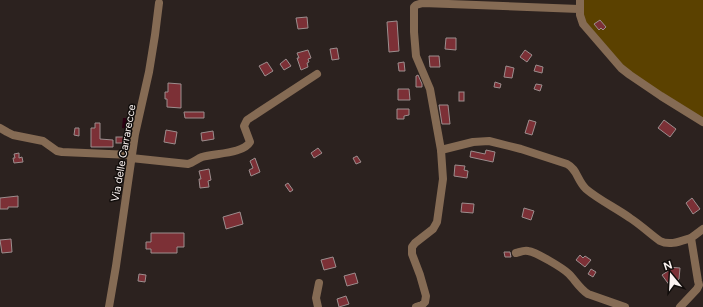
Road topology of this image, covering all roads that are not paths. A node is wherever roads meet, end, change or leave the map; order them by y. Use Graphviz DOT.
graph roads {
  1 [pos="159,2"];
  2 [pos="580,4"];
  3 [pos="317,74"];
  4 [pos="703,122"];
  5 [pos="0,128"];
  6 [pos="441,150"];
  7 [pos="132,156"];
  8 [pos="703,229"];
  9 [pos="691,238"];
  10 [pos="516,253"];
  11 [pos="319,283"];
  12 [pos="109,307"];
  13 [pos="318,307"];
  14 [pos="416,307"];
  15 [pos="625,307"];
  16 [pos="680,307"];
  1 -- 7 [label="street, Via delle Carrarecce"];
  2 -- 4 [label="street"];
  2 -- 6 [label="street"];
  3 -- 7 [label="street"];
  5 -- 7 [label="street"];
  6 -- 9 [label="street"];
  6 -- 14 [label="street"];
  7 -- 12 [label="street, Via delle Carrarecce"];
  8 -- 9 [label="street"];
  9 -- 16 [label="street"];
  10 -- 15 [label="street"];
  11 -- 13 [label="street"];
}
